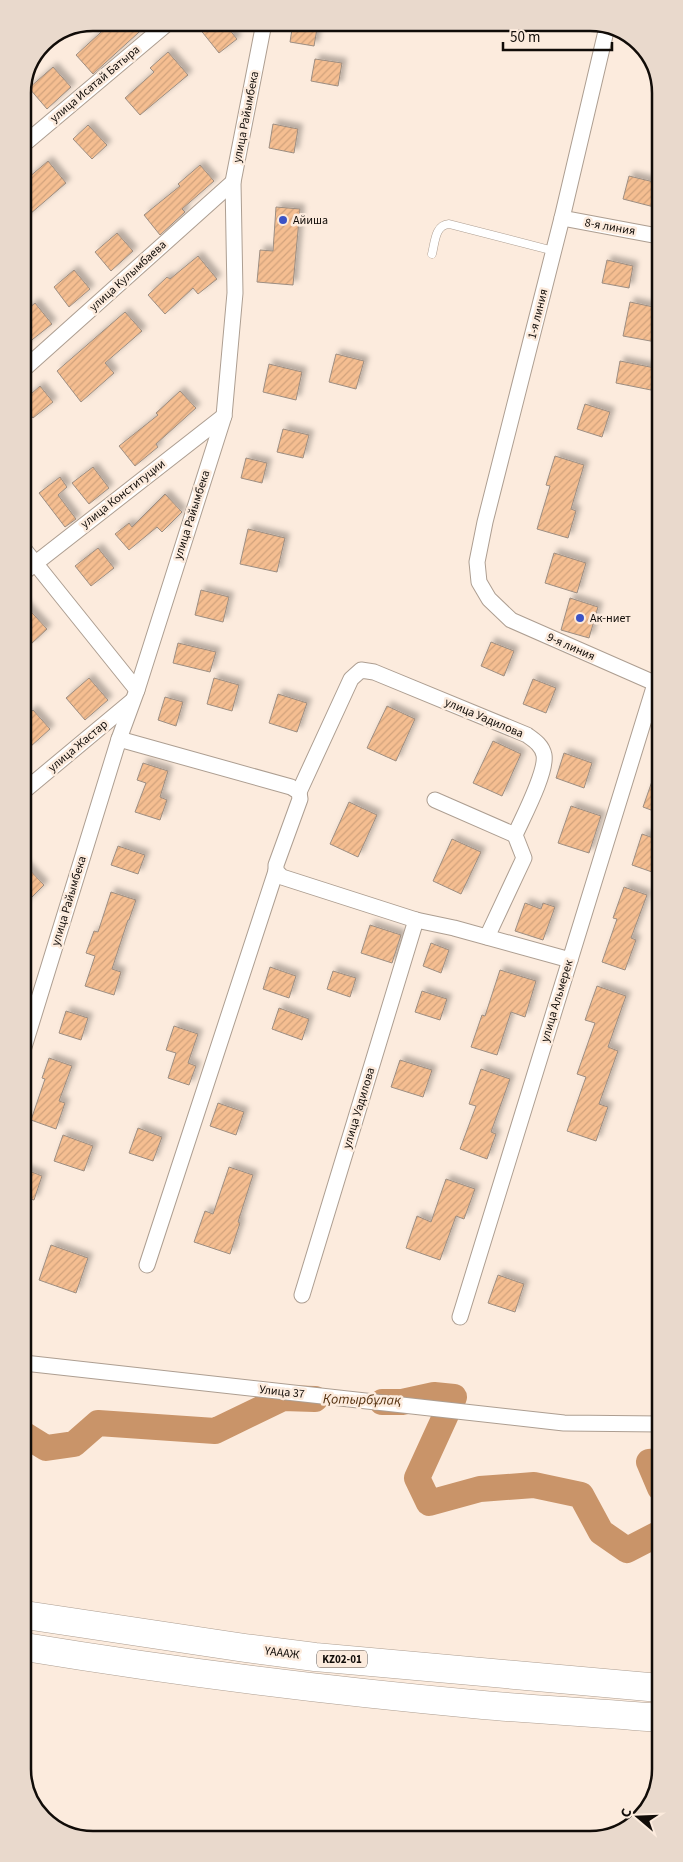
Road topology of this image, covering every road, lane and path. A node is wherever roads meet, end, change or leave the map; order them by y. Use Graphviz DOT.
graph roads {
  1 [pos="157,31"];
  2 [pos="262,31"];
  3 [pos="605,33"];
  4 [pos="31,138"];
  5 [pos="233,182"];
  6 [pos="562,218"];
  7 [pos="652,235"];
  8 [pos="554,251"];
  9 [pos="432,254"];
  10 [pos="31,363"];
  11 [pos="224,416"];
  12 [pos="31,558"];
  13 [pos="35,563"];
  14 [pos="31,566"];
  15 [pos="490,599"];
  16 [pos="652,683"];
  17 [pos="135,695"];
  18 [pos="652,701"];
  19 [pos="118,740"];
  20 [pos="31,785"];
  21 [pos="299,792"];
  22 [pos="435,800"];
  23 [pos="515,835"];
  24 [pos="276,871"];
  25 [pos="416,920"];
  26 [pos="487,937"];
  27 [pos="570,960"];
  28 [pos="41,992"];
  29 [pos="31,1000"];
  30 [pos="31,1024"];
  31 [pos="146,1265"];
  32 [pos="302,1295"];
  33 [pos="460,1317"];
  34 [pos="31,1364"];
  35 [pos="652,1424"];
  36 [pos="31,1616"];
  37 [pos="31,1648"];
  38 [pos="652,1687"];
  39 [pos="652,1717"];
  1 -- 4 [label="street, улица Исатай Батыра"];
  2 -- 5 [label="street, улица Райымбека"];
  3 -- 6 [label="street, 1-я линия"];
  5 -- 10 [label="street, улица Кулымбаева"];
  5 -- 11 [label="street, улица Райымбека"];
  6 -- 7 [label="street, 8-я линия"];
  6 -- 8 [label="street, 1-я линия"];
  8 -- 9 [label="lane"];
  8 -- 15 [label="street, 1-я линия"];
  11 -- 13 [label="street, улица Конституции"];
  11 -- 17 [label="street, улица Райымбека"];
  12 -- 13 [label="street"];
  13 -- 14 [label="street, улица Конституции"];
  13 -- 17 [label="street"];
  15 -- 16 [label="street, 9-я линия"];
  17 -- 19 [label="street, улица Райымбека"];
  17 -- 20 [label="street, улица Жастар"];
  18 -- 27 [label="street, улица Альмерек"];
  19 -- 21 [label="street"];
  19 -- 28 [label="street, улица Райымбека"];
  21 -- 23 [label="street, улица Уадилова"];
  21 -- 24 [label="street"];
  22 -- 23 [label="street"];
  23 -- 26 [label="street"];
  24 -- 25 [label="street"];
  24 -- 31 [label="street"];
  25 -- 26 [label="street"];
  25 -- 32 [label="street, улица Уадилова"];
  26 -- 27 [label="street"];
  27 -- 33 [label="street, улица Альмерек"];
  28 -- 29 [label="street"];
  28 -- 30 [label="street, улица Райымбека"];
  34 -- 35 [label="street, Улица 37"];
  36 -- 38 [label="highway, ҮАААЖ / KZ02-01"];
  37 -- 39 [label="highway"];
}
